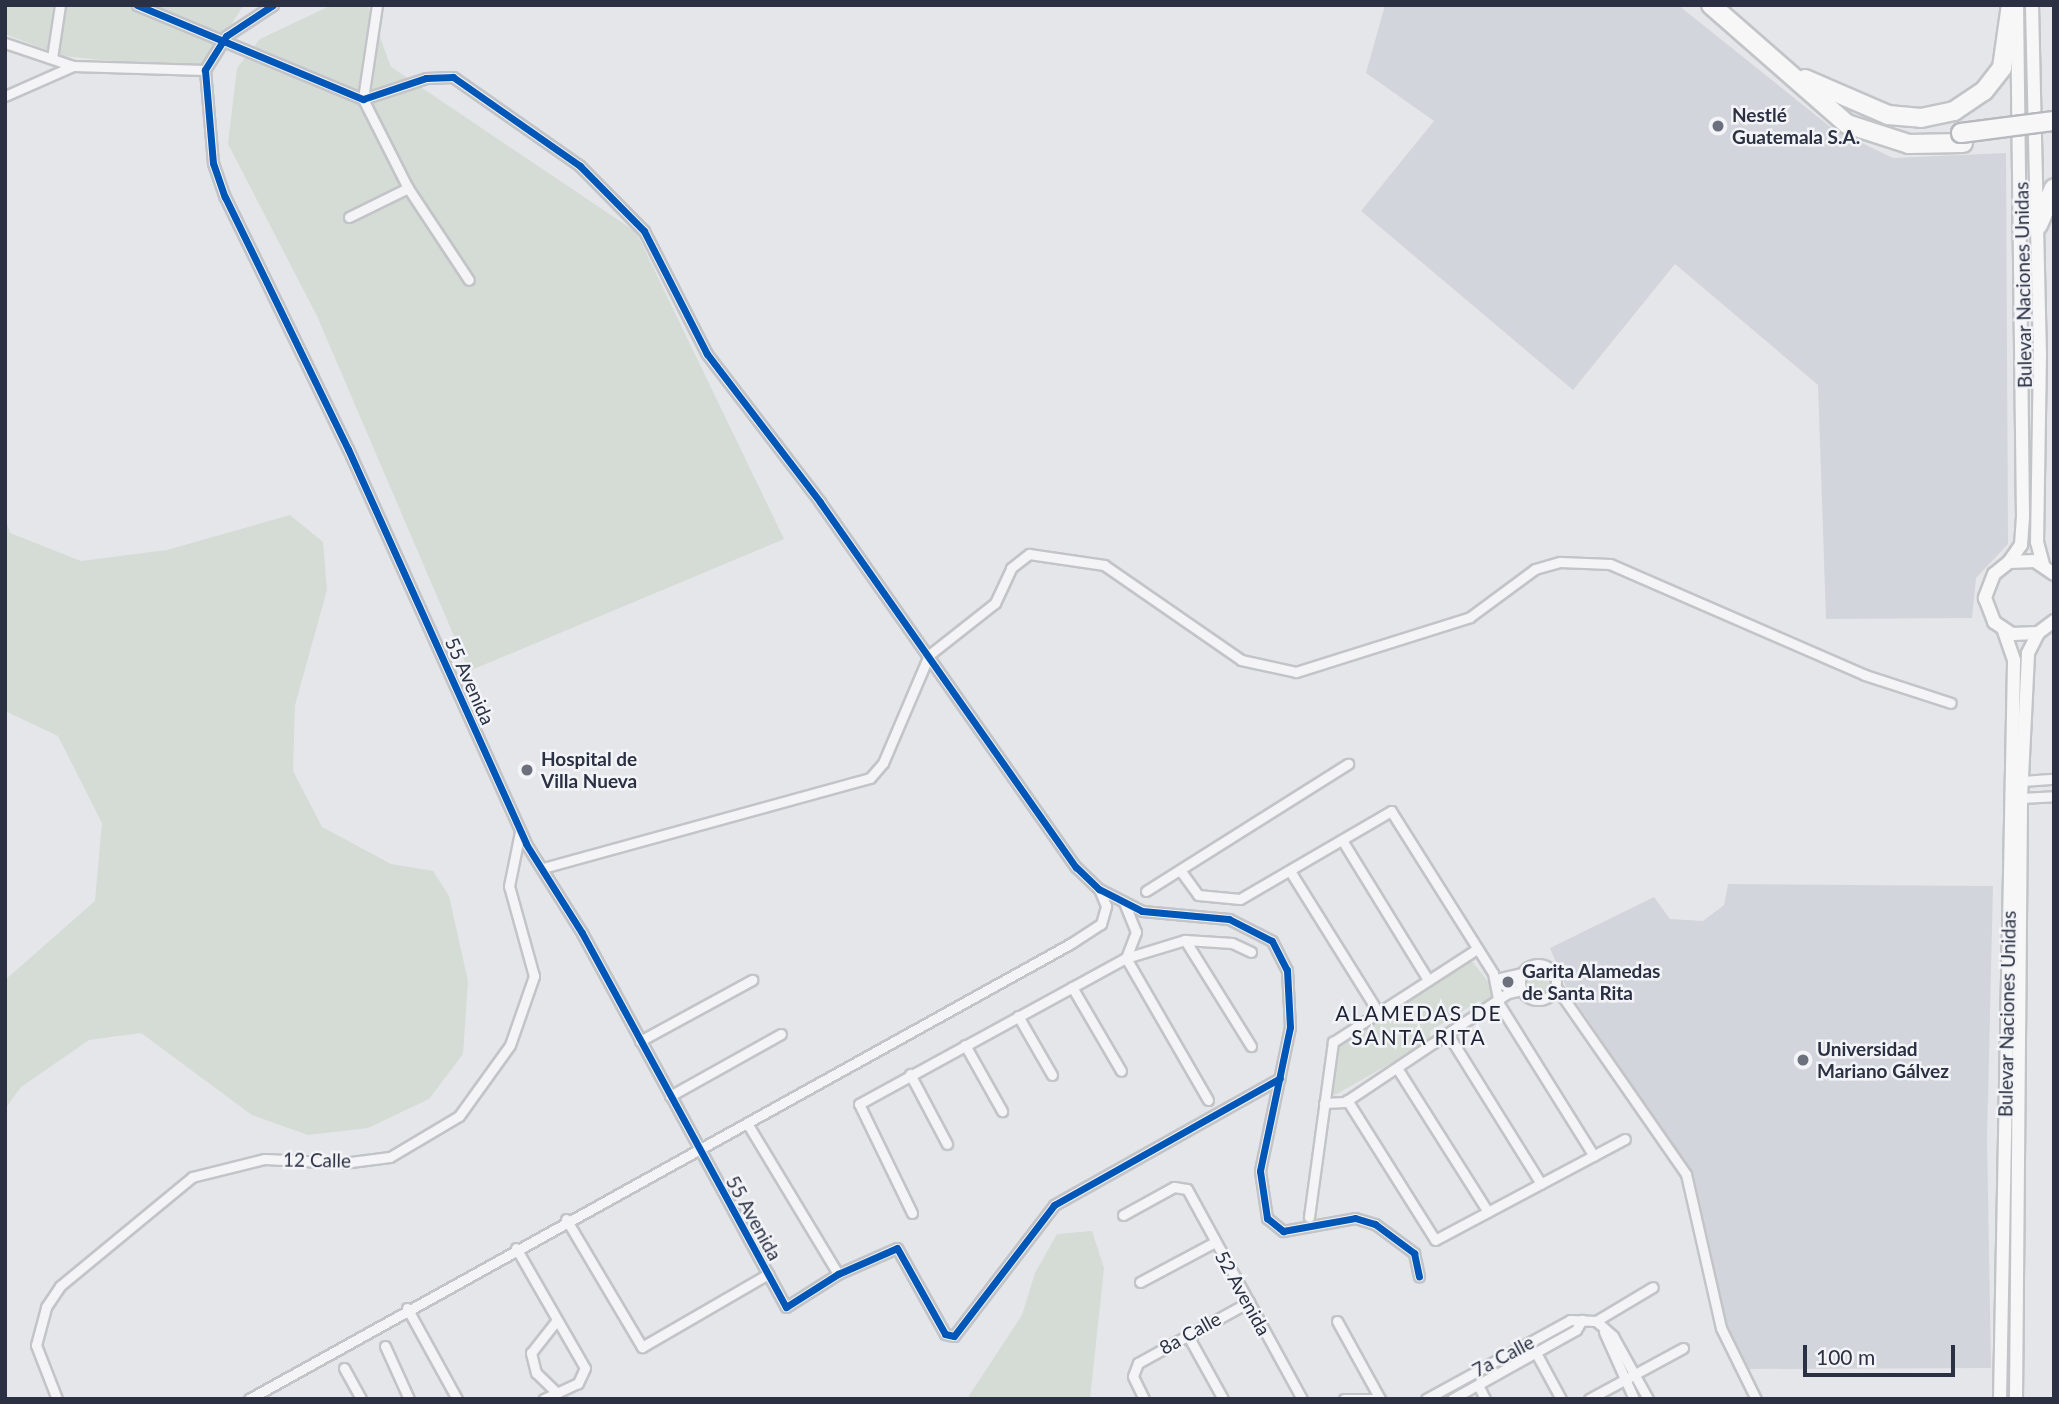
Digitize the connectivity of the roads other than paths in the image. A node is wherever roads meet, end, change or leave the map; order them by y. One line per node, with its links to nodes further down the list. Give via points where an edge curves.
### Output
1 (60, 5): 11 (street)
2 (137, 5): 9 (street)
3 (272, 5): 9 (street)
4 (377, 5): 16 (street)
5 (2011, 5): 14 (highway, via 2002,68 1984,91 1954,111 1921,118 1888,115)
6 (2017, 5): 25 (main road, Bulevar Naciones Unidas, via 2023,517 2021,545)
7 (2032, 5): 23 (main road, Bulevar Naciones Unidas)
8 (1723, 6): 14 (highway); 19 (highway, via 1847,124 1909,144)
9 (220, 43): 13 (street); 16 (street)
10 (5, 44): 11 (street)
11 (52, 58): 12 (street)
12 (73, 66): 13 (street); 15 (street)
13 (205, 70): 38 (street, 55 Avenida, via 213,163 225,197 348,449)
14 (1805, 79): 19 (highway, via 1864,122 1910,134)
15 (5, 96)
16 (363, 99): 20 (street); 31 (street, via 426,78 453,77 580,166 644,231 707,354)
17 (2054, 121): 19 (highway, bridge)
18 (2054, 132): 19 (highway)
19 (1962, 138)
20 (408, 188): 22 (street); 24 (street)
21 (2054, 188): 23 (highway)
22 (349, 217)
23 (2038, 225): 26 (main road, Bulevar Naciones Unidas, via 2037,542)
24 (469, 279)
25 (2009, 562): 26 (main road); 29 (main road, Bulevar Naciones Unidas, via 1994,574 1985,598 1991,617)
26 (2043, 564): 27 (main road)
27 (2054, 574)
28 (2054, 621): 30 (main road)
29 (2004, 631): 30 (main road); 130 (main road, Bulevar Naciones Unidas, via 2014,660)
30 (2038, 633): 35 (main road, Bulevar Naciones Unidas, via 2028,653)
31 (929, 655): 32 (street, via 995,603 1011,568 1029,554 1104,565 1241,660 1296,672 1470,617 1535,569 1587,561 1610,564 1865,675); 40 (street, via 883,763 870,778); 43 (street, via 1076,867)
32 (1951, 703)
33 (1348, 764): 41 (street)
34 (2054, 779): 35 (street)
35 (2022, 781): 37 (main road, Bulevar Naciones Unidas)
36 (2054, 796): 37 (street)
37 (2021, 798): 131 (main road, Bulevar Naciones Unidas)
38 (520, 830): 40 (street, 55 Avenida); 111 (street, 12 Calle, via 509,886 534,976 510,1045 459,1116 390,1157 265,1159 192,1177 60,1286 46,1307 36,1345)
39 (1342, 840): 42 (street); 47 (street, via 1391,811); 53 (street)
40 (542, 868): 64 (street, 55 Avenida)
41 (1180, 870): 42 (street, via 1196,894 1235,899); 44 (street)
42 (1290, 871): 60 (street)
43 (1098, 889): 45 (street); 77 (street, via 1106,906 1097,927)
44 (1146, 891)
45 (1124, 902): 49 (street, via 1136,932); 71 (street, via 1142,911 1230,919 1272,942 1287,970 1289,992)
46 (1185, 940): 48 (street, via 1232,943); 49 (street); 66 (street)
47 (1477, 949): 51 (street); 53 (street)
48 (1251, 952)
49 (1126, 958): 54 (street); 73 (street)
50 (1522, 973): 51 (street); 55 (street, via 1542,964 1556,975); 56 (street)
51 (1496, 979): 58 (street)
52 (752, 980): 64 (street)
53 (1428, 980): 60 (street)
54 (1072, 987): 61 (street); 68 (street)
55 (1556, 987): 57 (street); 59 (street)
56 (1522, 990): 57 (street, via 1534,1000); 58 (street, via 1508,993)
57 (1549, 997): 59 (street)
58 (1499, 1004): 63 (street); 81 (street)
59 (1571, 1007): 129 (street, via 1686,1174 1721,1328)
60 (1378, 1012): 75 (street, via 1333,1042)
61 (1018, 1016): 65 (street); 70 (street)
62 (781, 1034): 72 (street)
63 (1449, 1036): 67 (street); 82 (street)
64 (640, 1041): 72 (street, 55 Avenida)
65 (965, 1045): 69 (street); 76 (street)
66 (1251, 1046)
67 (1397, 1068): 74 (street); 83 (street)
68 (1121, 1071)
69 (910, 1074): 79 (street); 84 (street, via 863,1099 859,1112)
70 (1052, 1075)
71 (1280, 1078): 91 (street, via 1054,1205 954,1336 945,1334 897,1248); 92 (street, via 1260,1171 1267,1218 1283,1231 1355,1218 1376,1224 1414,1253)
72 (670, 1096): 80 (street, 55 Avenida)
73 (1208, 1100)
74 (1347, 1100): 75 (street); 83 (street, via 1433,1240)
75 (1324, 1103): 86 (street)
76 (1002, 1111)
77 (747, 1123): 80 (street); 91 (street)
78 (1625, 1139): 81 (street)
79 (947, 1144)
80 (698, 1150): 87 (street); 90 (street, 55 Avenida)
81 (1594, 1156): 82 (street)
82 (1541, 1184): 83 (street)
83 (1488, 1212)
84 (912, 1213)
85 (1122, 1215): 88 (street, 52 Avenida, via 1184,1188)
86 (1309, 1217)
87 (566, 1219): 89 (street); 90 (street, via 642,1347)
88 (1215, 1242): 93 (street); 95 (street, 52 Avenida)
89 (516, 1248): 96 (street); 97 (street)
90 (768, 1274): 91 (street, 55 Avenida, via 786,1307)
91 (838, 1274)
92 (1419, 1276)
93 (1140, 1282)
94 (1653, 1287): 100 (street)
95 (1249, 1301): 102 (street, 8a Calle); 119 (street, 52 Avenida)
96 (407, 1308): 112 (street); 115 (street)
97 (557, 1320): 110 (street, via 531,1353 536,1373); 110 (street, via 584,1368 578,1383)
98 (1582, 1320): 100 (street, 7a Calle); 105 (street, 7a Calle); 122 (street, 7a Calle, via 1570,1320)
99 (1337, 1321): 121 (street)
100 (1596, 1321): 101 (street)
101 (1604, 1332): 107 (street); 108 (street)
102 (1187, 1334): 117 (street, 8a Calle, via 1134,1369); 118 (street)
103 (385, 1346): 114 (street)
104 (1683, 1348): 107 (street)
105 (1536, 1353): 109 (street, 7a Calle); 125 (street)
106 (344, 1368): 113 (street)
107 (1634, 1374): 108 (street); 128 (street)
108 (1624, 1380): 126 (street); 127 (street)
109 (1478, 1385): 123 (street, 7a Calle); 124 (street)
110 (557, 1393): 116 (street)
111 (57, 1399)
112 (249, 1399)
113 (361, 1399)
114 (409, 1399)
115 (457, 1399)
116 (544, 1399)
117 (1144, 1399)
118 (1223, 1399)
119 (1302, 1399)
120 (1344, 1399): 121 (street)
121 (1380, 1399)
122 (1426, 1399)
123 (1452, 1399)
124 (1485, 1399)
125 (1561, 1399)
126 (1589, 1399)
127 (1634, 1399)
128 (1648, 1399)
129 (1756, 1399)
130 (2000, 1399)
131 (2016, 1399)

